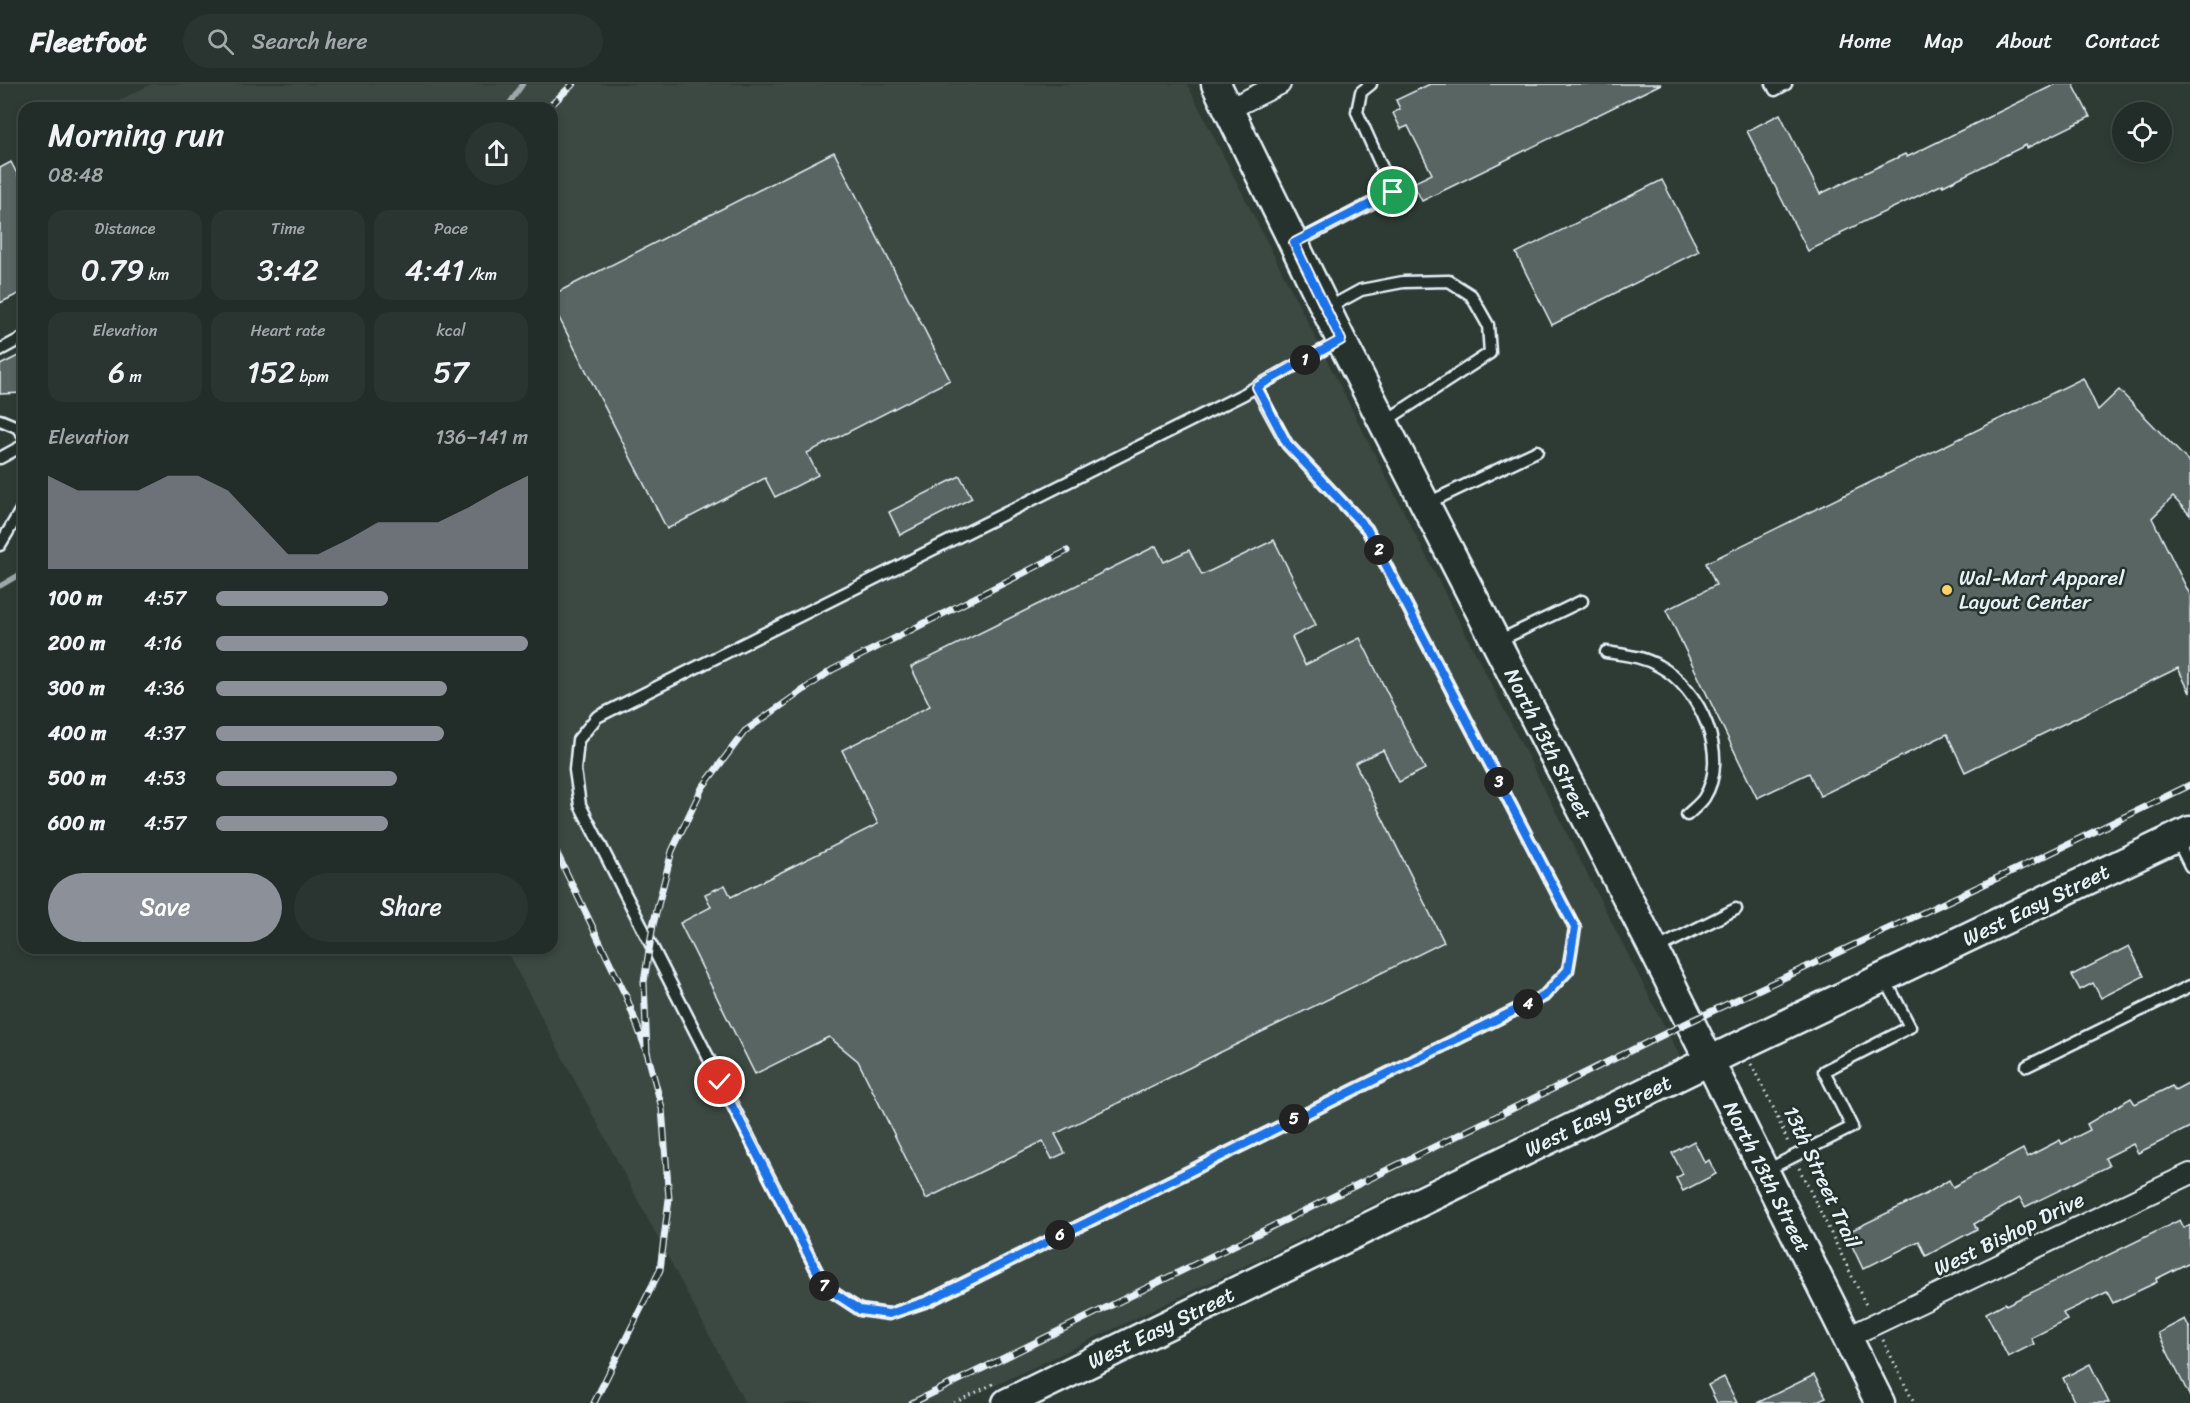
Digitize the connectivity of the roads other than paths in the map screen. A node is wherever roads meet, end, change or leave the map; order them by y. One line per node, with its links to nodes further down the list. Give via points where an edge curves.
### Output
1 (1280, 84): 5 (street)
2 (1371, 84): 6 (lane, via 1361,92 1357,112 1393,192)
3 (1772, 84): 4 (lane, via 1775,90)
4 (1786, 84)
5 (1222, 96): 6 (main road, North 13th Street)
6 (1294, 243): 7 (main road, North 13th Street)
7 (1327, 309): 9 (main road, North 13th Street); 13 (lane, via 1361,290 1402,282 1449,281 1471,295 1488,325 1490,353)
8 (18, 340): 10 (lane)
9 (1341, 340): 11 (lane); 13 (main road, North 13th Street)
10 (0, 350)
11 (1257, 387): 11 (lane, via 597,717 578,740 575,770 580,805 825,1287 860,1310 889,1314 928,1301 1544,996 1568,970 1575,928 1367,529 1287,444)
12 (0, 420): 14 (lane)
13 (1384, 422): 18 (main road, North 13th Street)
14 (18, 428)
15 (18, 448): 17 (lane)
16 (1537, 451): 18 (lane)
17 (0, 458)
18 (1425, 504): 22 (main road, North 13th Street)
19 (18, 515): 20 (lane)
20 (0, 545)
21 (1582, 601): 22 (lane)
22 (1496, 642): 28 (main road, North 13th Street)
23 (1606, 652): 24 (lane, via 1637,656 1661,667 1683,684 1702,711 1714,761 1704,798)
24 (1687, 815)
25 (2183, 834): 26 (lane); 29 (main road, West Easy Street)
26 (2190, 866)
27 (1736, 909): 28 (lane)
28 (1654, 950): 31 (main road, North 13th Street)
29 (1884, 977): 31 (main road, West Easy Street); 33 (lane, via 1910,1027 1824,1071 1852,1127)
30 (2190, 986): 32 (lane)
31 (1709, 1062): 33 (main road, North 13th Street); 36 (main road, West Easy Street)
32 (2026, 1066)
33 (1764, 1171): 35 (main road, North 13th Street)
34 (2190, 1174): 35 (street, West Bishop Drive)
35 (1848, 1337): 37 (main road, North 13th Street)
36 (1007, 1403)
37 (1880, 1403)

